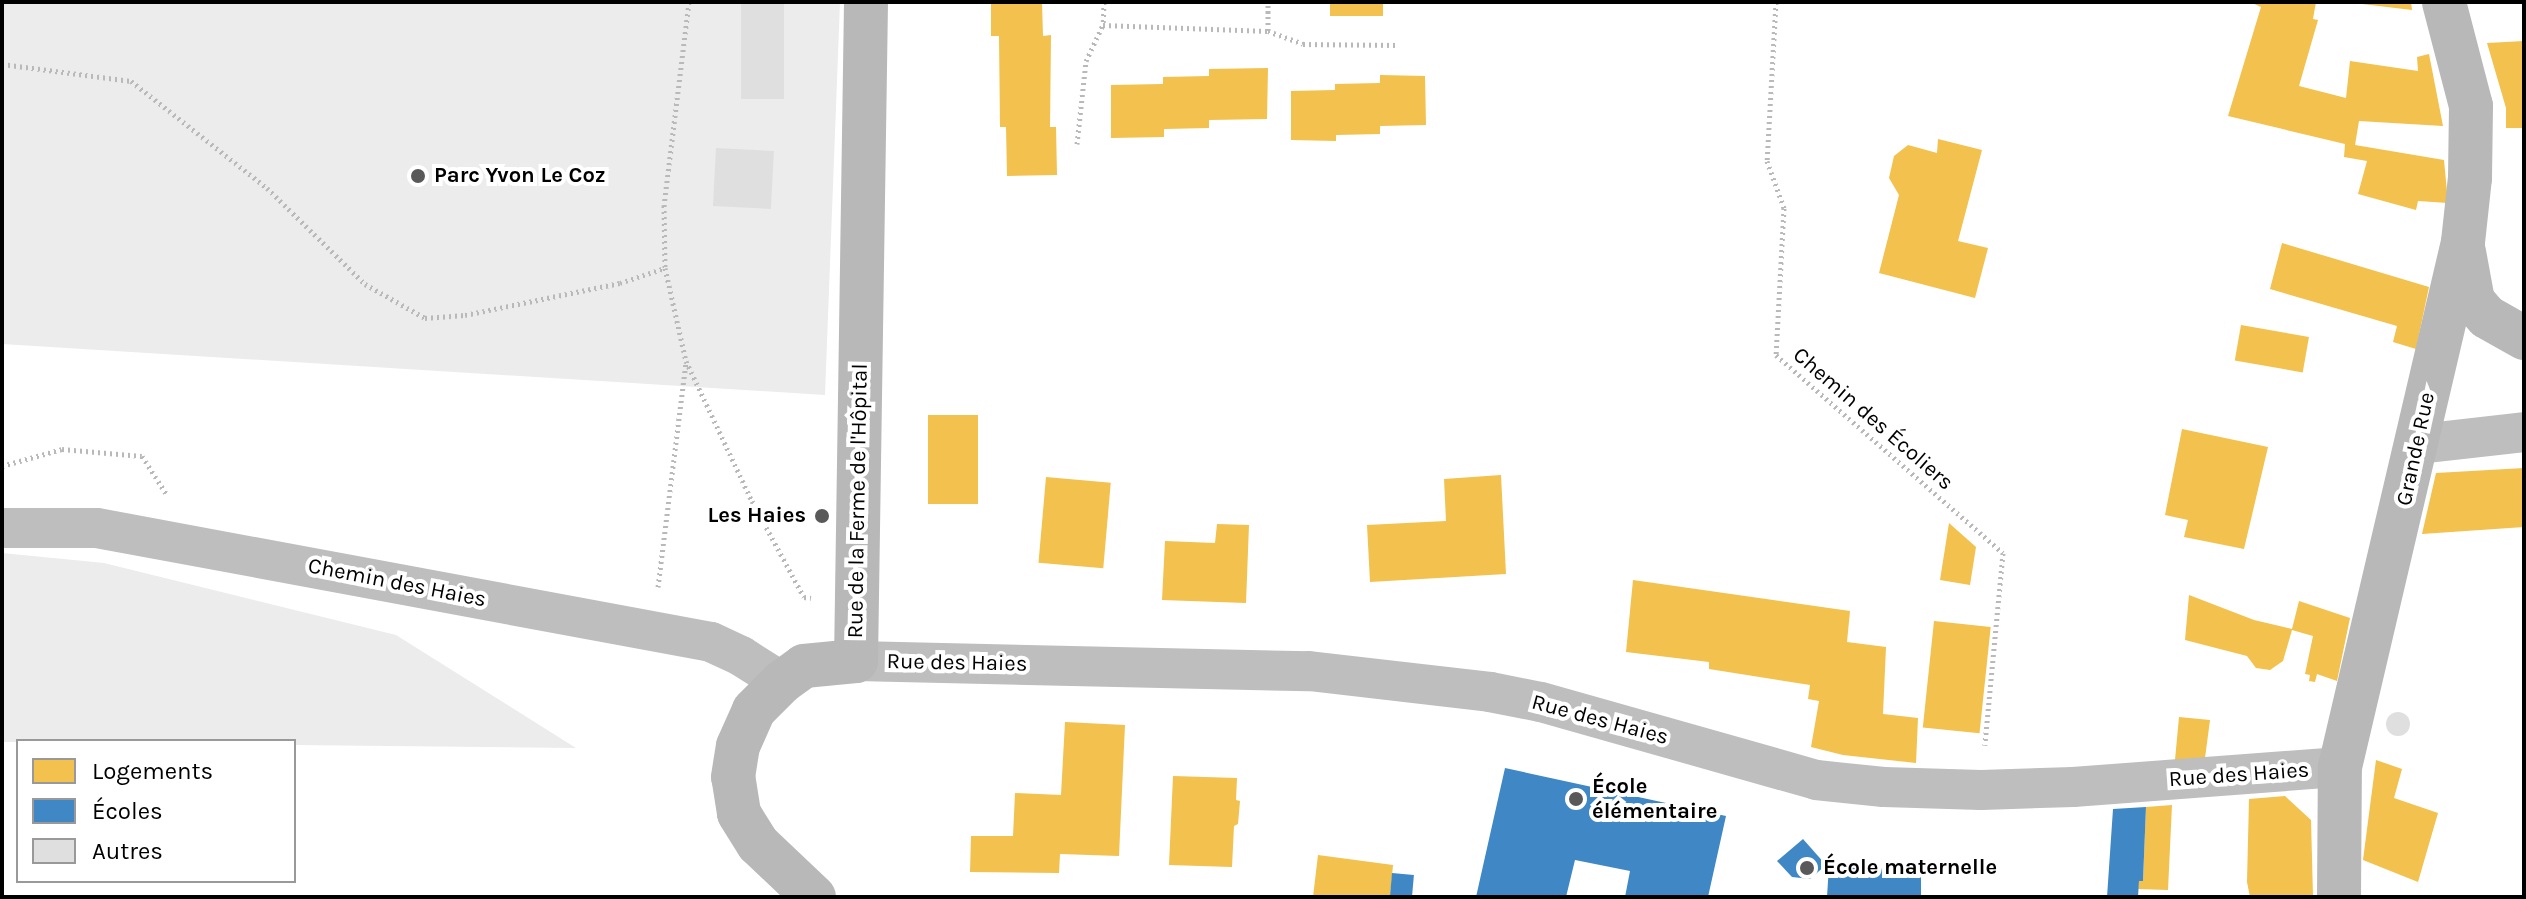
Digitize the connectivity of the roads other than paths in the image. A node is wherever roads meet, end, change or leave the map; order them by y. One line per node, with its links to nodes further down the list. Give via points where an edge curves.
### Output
1 (866, 2): 8 (street, Rue de la Ferme de l'Hôpital)
2 (2444, 2): 3 (street, Grande Rue, via 2471,106)
3 (2463, 242): 4 (street, via 2473,301 2487,317); 6 (street, Grande Rue)
4 (2524, 338)
5 (2524, 432): 6 (street)
6 (2419, 444): 10 (street, Grande Rue)
7 (2, 528): 9 (street, Chemin des Haies, via 97,528 711,642)
8 (856, 661): 9 (street, Rue de la Ferme de l'Hôpital, via 804,666); 10 (street, Rue des Haies, via 1309,671 1541,702 1816,780 1981,790)
9 (782, 682): 11 (street, Rue de la Ferme de l'Hôpital, via 754,710 738,746 733,777 739,813 758,844)
10 (2340, 767): 12 (street, Grande Rue)
11 (814, 897)
12 (2339, 897)

